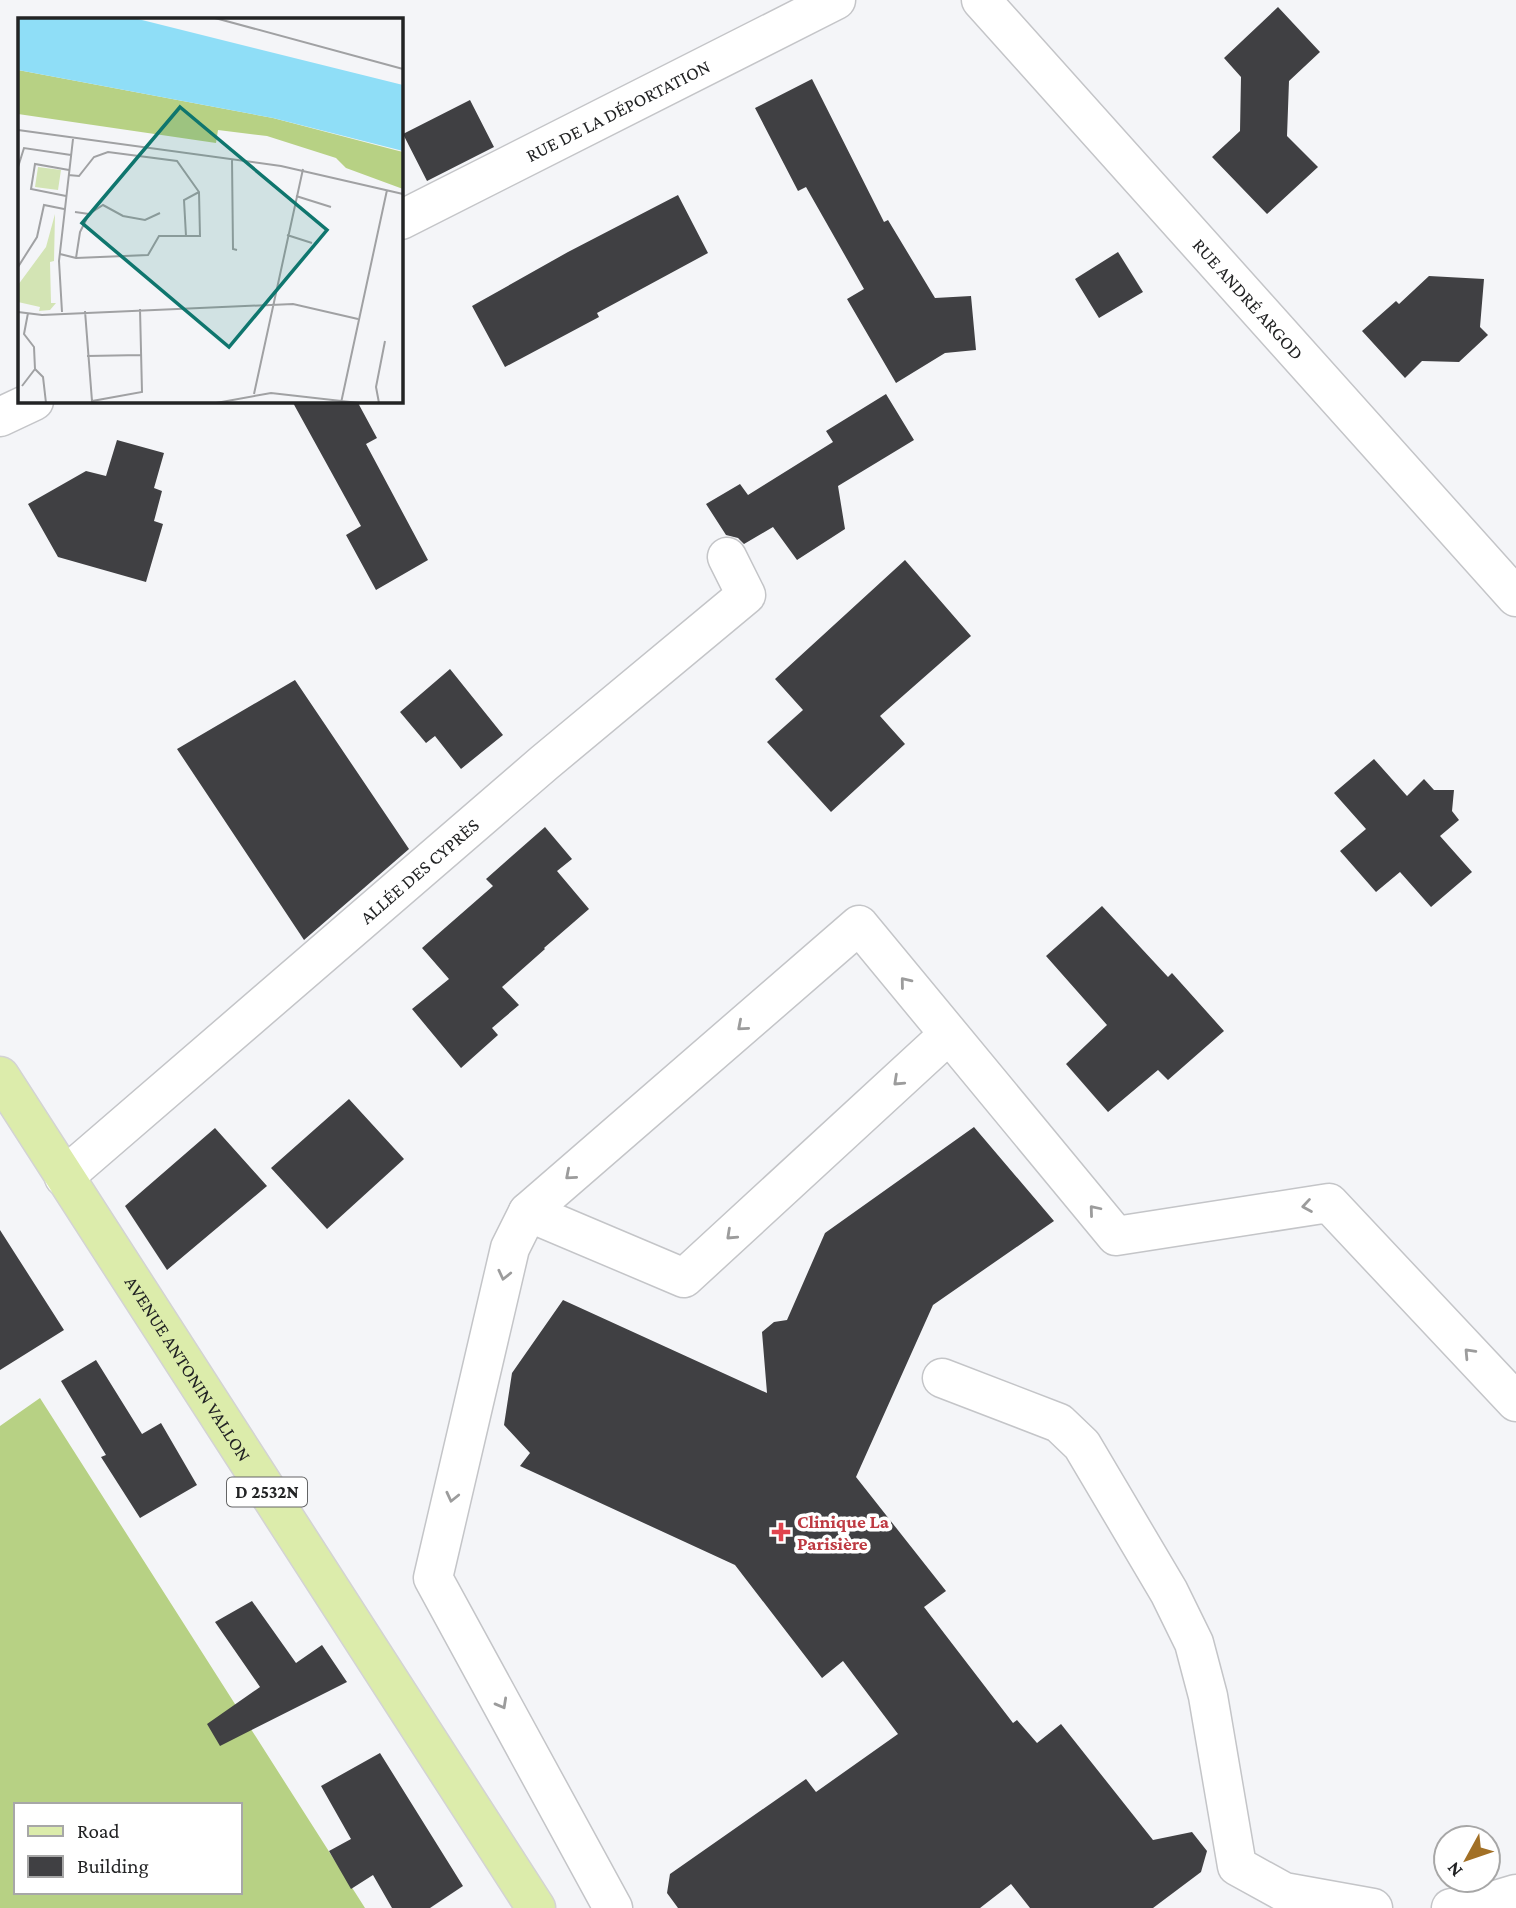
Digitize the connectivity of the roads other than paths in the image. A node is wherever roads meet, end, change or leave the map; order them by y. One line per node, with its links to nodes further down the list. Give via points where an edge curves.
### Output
1 (836, 0): 3 (street, RUE DE LA DÉPORTATION)
2 (981, 0): 7 (street, RUE ANDRÉ ARGOD)
3 (402, 219)
4 (32, 402): 5 (street)
5 (0, 417)
6 (727, 557): 10 (street, ALLÉE DES CYPRÈS, via 746,595 533,772)
7 (1516, 597)
8 (948, 1035): 11 (street, one-way to 11, via 684,1278); 11 (street, one-way to 11, via 859,925); 13 (street, one-way to 8, via 1329,1203 1116,1236)
9 (0, 1076): 10 (main road, AVENUE ANTONIN VALLON / D 2532N)
10 (64, 1177): 15 (main road, AVENUE ANTONIN VALLON / D 2532N)
11 (528, 1212): 16 (street, one-way to 16, via 510,1248 433,1578)
12 (942, 1378): 17 (street, via 1059,1423 1082,1445 1194,1643 1208,1696 1237,1866 1284,1892)
13 (1516, 1402)
14 (1516, 1894): 18 (street)
15 (536, 1908)
16 (613, 1908)
17 (1373, 1908)
18 (1451, 1908)

